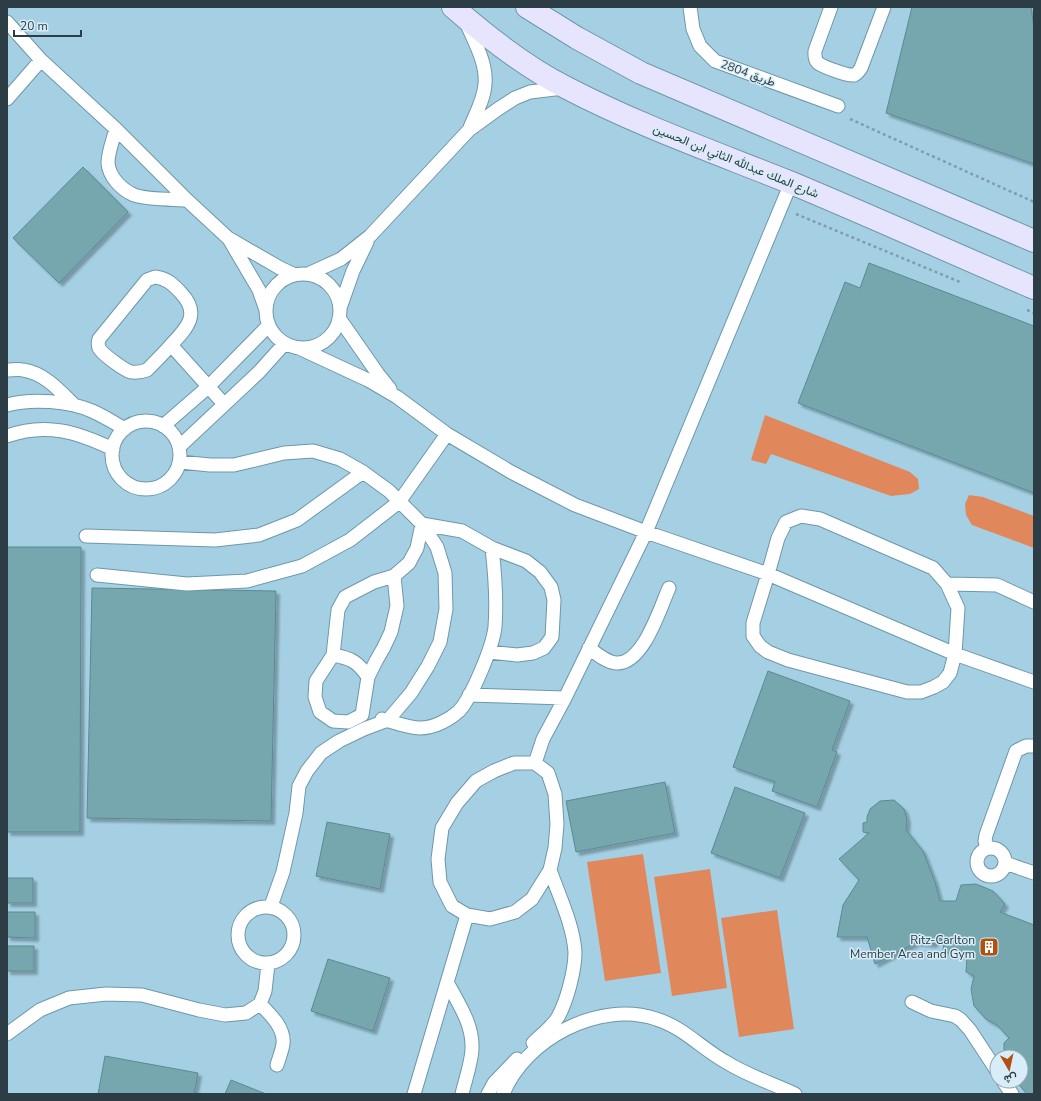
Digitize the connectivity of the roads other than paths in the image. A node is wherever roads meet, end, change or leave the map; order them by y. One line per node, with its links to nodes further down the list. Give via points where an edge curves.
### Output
1 (527, 7): 17 (main road, via 576,38 641,73)
2 (690, 7): 10 (lane, طريق 2804, via 693,29 700,46 715,61)
3 (831, 7): 4 (lane, via 815,57 821,65 846,75 853,75 862,68)
4 (884, 7)
5 (458, 12): 8 (main road, شارع الملك عبدالله الثاني ابن الحسين, via 508,50); 12 (lane, via 479,51 484,68 482,100)
6 (7, 22): 7 (lane)
7 (41, 60): 9 (lane); 11 (lane)
8 (566, 88): 12 (lane, via 530,92 515,98); 13 (main road, شارع الملك عبدالله الثاني ابن الحسين, via 647,125)
9 (7, 99)
10 (838, 106)
11 (116, 129): 14 (lane); 14 (lane, via 108,164 113,178 122,188 135,195)
12 (469, 130): 15 (lane)
13 (791, 183): 19 (main road, شارع الملك عبدالله الثاني ابن الحسين); 42 (lane)
14 (187, 200): 16 (lane)
15 (370, 236): 18 (lane, via 342,259); 21 (lane, via 353,271)
16 (228, 238): 18 (lane, via 280,268); 20 (lane, via 259,290)
17 (1034, 241)
18 (302, 274): 20 (lane, via 284,279 274,287 268,298); 21 (lane, via 320,278 330,285 337,296)
19 (1034, 288)
20 (266, 310): 22 (lane)
21 (340, 313): 25 (lane, via 334,331 325,340 313,346); 28 (lane, via 378,374)
22 (269, 325): 23 (lane, via 275,336); 27 (lane)
23 (285, 343): 25 (lane); 29 (lane, via 259,372)
24 (171, 345): 24 (lane, via 150,367 139,373 130,372 122,367 104,354 98,344 102,334 141,287 147,280 155,277 163,278 170,283 188,301 191,311 190,322); 27 (lane)
25 (299, 348): 28 (lane, via 368,380)
26 (7, 370): 31 (lane, via 39,374)
27 (208, 387): 29 (lane); 32 (lane)
28 (397, 397): 34 (lane)
29 (224, 404): 36 (lane)
30 (7, 405): 31 (lane, via 39,401)
31 (74, 405): 33 (lane, via 93,411)
32 (163, 426): 33 (lane, via 144,422 132,424); 36 (lane, via 171,431)
33 (125, 429): 37 (lane, via 115,441)
34 (447, 434): 40 (lane); 42 (lane, via 511,472 575,505)
35 (7, 436): 37 (lane, via 18,432 62,430 87,437)
36 (179, 447): 38 (lane)
37 (113, 449): 38 (lane, via 112,458 119,476 135,487 144,489 163,484 171,478)
38 (180, 462): 39 (lane, via 234,465 284,453 313,451 340,459)
39 (363, 472): 40 (lane, via 389,491); 43 (lane, via 297,520 258,535 215,540)
40 (399, 502): 41 (lane); 46 (lane, via 350,540 302,566 247,581 187,584)
41 (422, 524): 44 (lane, via 462,531); 47 (lane, via 417,548 409,563); 60 (lane, via 437,547 445,573 446,609 440,642 428,666 411,693)
42 (646, 532): 45 (lane); 51 (lane)
43 (86, 536)
44 (492, 548): 52 (lane, via 497,590); 52 (lane, via 526,561 540,572 551,587 554,600 552,637 544,648 533,653 517,655)
45 (768, 574): 48 (lane, via 778,538 786,522 801,516 820,519 933,568); 53 (lane); 53 (lane, via 753,623 753,636 760,646 788,660 907,692 921,692 943,682 950,673)
46 (97, 575)
47 (394, 576): 54 (lane, via 374,582 345,597 338,610); 55 (lane, via 397,606 391,632)
48 (947, 584): 50 (lane, via 997,585); 53 (lane, via 958,608)
49 (669, 588): 51 (lane, via 646,641 638,653 629,660 618,663 608,661)
50 (1034, 602)
51 (589, 648): 58 (lane)
52 (489, 652): 57 (lane)
53 (955, 654): 56 (lane)
54 (333, 655): 55 (lane, via 357,663); 59 (lane, via 316,681 315,697 320,712 333,721 348,722)
55 (368, 677): 59 (lane)
56 (1034, 682)
57 (469, 695): 58 (lane); 60 (lane, via 458,711 438,724 420,728)
58 (565, 698): 62 (lane, via 543,739)
59 (362, 715): 60 (lane)
60 (388, 720): 67 (lane, via 339,741 321,753 307,770 299,786 296,814)
61 (1034, 746): 63 (lane, via 1026,746 1016,751 985,838)
62 (535, 763): 65 (lane, via 548,773 555,794 557,824); 68 (lane, via 514,763 476,781 457,803 442,828 438,859 440,882 452,906)
63 (988, 848): 64 (lane, via 1000,851); 64 (lane, via 982,851 976,862 982,874 1000,874)
64 (1005, 863): 66 (lane)
65 (550, 870): 68 (lane, via 532,899 515,912 490,919); 73 (lane, via 571,929 575,953 566,998)
66 (1034, 873)
67 (271, 906): 69 (lane, via 286,914 295,928 294,945 284,958); 69 (lane, via 257,907 245,915 238,927 238,940 243,953 254,961)
68 (467, 915): 70 (lane)
69 (268, 964): 72 (lane, via 265,991)
70 (447, 982): 78 (lane); 79 (lane, via 464,1013 471,1033 472,1049)
71 (912, 1002): 76 (lane, via 961,1020)
72 (260, 1004): 75 (lane, via 246,1013 226,1015 142,995 106,994 69,998 40,1010); 77 (lane, via 281,1029 283,1042)
73 (557, 1018): 74 (lane); 80 (lane, via 494,1083)
74 (565, 1029): 81 (lane, via 538,1047 525,1060); 82 (lane, via 606,1017 642,1014 672,1025 744,1073)
75 (7, 1034)
76 (989, 1059)
77 (277, 1065)
78 (414, 1094)
79 (462, 1094)
80 (488, 1094)
81 (504, 1094)
82 (795, 1094)

